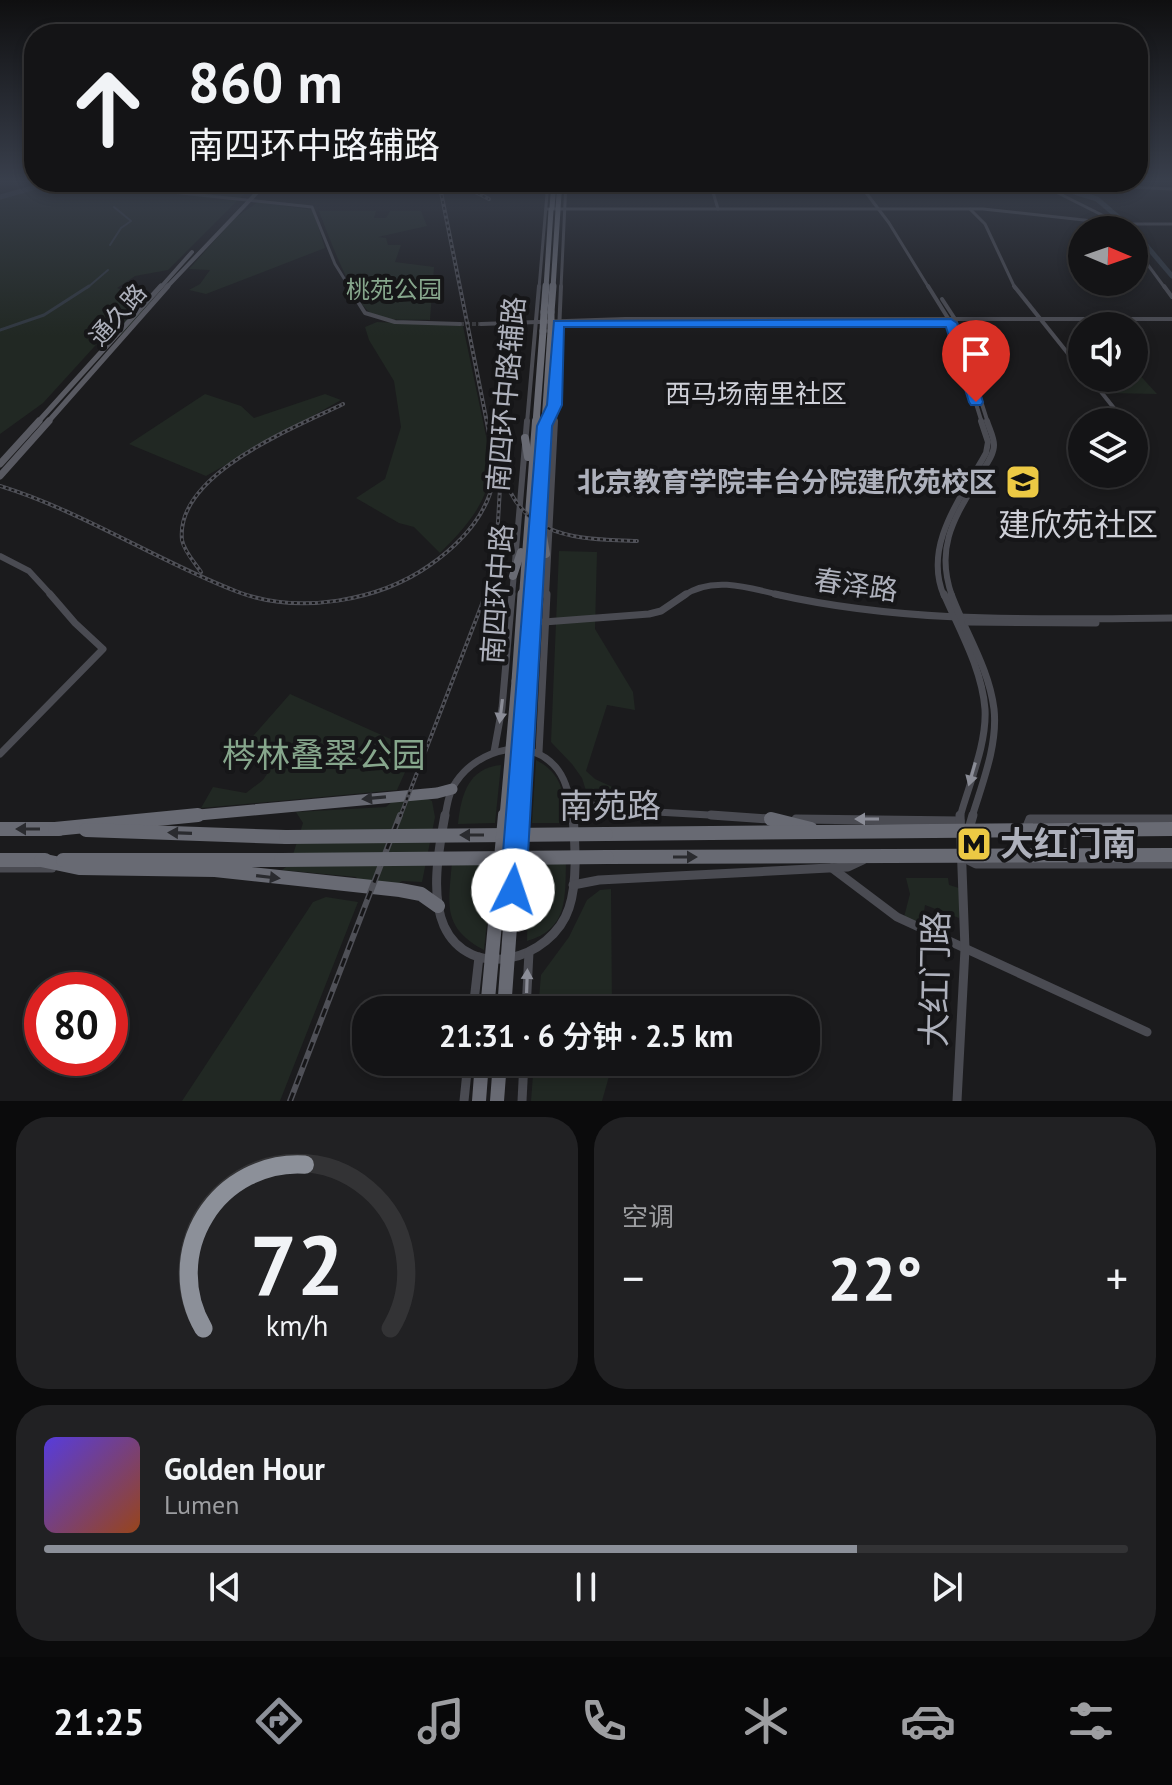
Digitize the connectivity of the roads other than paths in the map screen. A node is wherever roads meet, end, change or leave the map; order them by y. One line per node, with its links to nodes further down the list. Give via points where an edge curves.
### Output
1 (213, 233): 29 (main road, 通久路)
2 (215, 233): 30 (main road, 通久路)
3 (324, 233): 20 (main road, via 335,264 368,315 395,322)
4 (547, 233): 10 (main road, 南四环中路辅路)
5 (552, 233): 12 (highway, 南四环中路)
6 (556, 233): 11 (highway, 南四环中路)
7 (558, 233): 13 (main road, 南四环中路辅路)
8 (895, 233): 17 (main road)
9 (989, 233): 18 (main road, via 1013,285)
10 (542, 250): 12 (highway); 16 (main road, 南四环中路辅路)
11 (556, 257): 13 (highway); 16 (highway, 南四环中路)
12 (548, 263): 16 (highway, 南四环中路)
13 (562, 263): 16 (main road, 南四环中路辅路)
14 (1148, 265): 15 (main road)
15 (1172, 297)
16 (549, 317): 17 (main road); 21 (main road); 22 (highway, 南四环中路, bridge); 25 (main road, 南四环中路辅路); 28 (main road, 南四环中路辅路)
17 (953, 321): 18 (main road); 37 (main road, via 994,443 944,547); 37 (main road, via 988,442 937,545 937,583)
18 (1043, 321): 19 (main road); 23 (main road)
19 (1172, 321)
20 (460, 324)
21 (481, 324)
22 (547, 331): 27 (highway, 南四环中路); 31 (highway, 南四环中路)
23 (1068, 352)
24 (1099, 392): 26 (main road)
25 (554, 405): 27 (highway); 34 (main road, 南四环中路辅路)
26 (1112, 408)
27 (544, 426): 32 (highway, 南四环中路)
28 (525, 438): 31 (highway); 36 (main road, 南四环中路辅路)
29 (0, 464)
30 (0, 476)
31 (530, 484): 33 (highway, 南四环中路)
32 (539, 516): 34 (highway); 40 (highway, 南四环中路)
33 (527, 530): 36 (highway); 40 (highway, 南四环中路)
34 (546, 554): 39 (main road, 南四环中路辅路)
35 (0, 556): 43 (main road, via 34,574 80,630 103,649)
36 (513, 576): 41 (main road, 南四环中路辅路, one-way to 41)
37 (960, 620): 38 (main road, 春泽路); 39 (main road, 春泽路, via 815,605 717,587 697,590 650,617); 48 (main road, one-way to 48, via 985,711); 48 (main road, via 987,680 994,714 989,751)
38 (1172, 620)
39 (544, 624): 42 (main road, 南四环中路辅路)
40 (523, 681): 68 (highway, 南四环中路, bridge); 69 (highway, 南四环中路, bridge)
41 (494, 752): 42 (main road); 44 (main road, via 475,763)
42 (539, 752): 45 (main road, via 558,769)
43 (0, 754)
44 (452, 789): 50 (highway, one-way to 50); 63 (main road, via 441,846)
45 (571, 797): 46 (main road, via 604,809); 62 (main road)
46 (771, 819): 48 (main road, one-way to 46); 53 (highway)
47 (1172, 819): 52 (main road, via 1030,819)
48 (962, 827): 52 (highway, 南苑路); 53 (highway, 南苑路); 55 (main road, 大红门路)
49 (0, 829): 50 (highway, 南苑路, one-way to 49)
50 (55, 829): 53 (highway, 南苑路, one-way to 50, bridge, via 286,837)
51 (1172, 829): 52 (highway, 南苑路)
52 (1026, 830)
53 (826, 833)
54 (869, 857): 55 (highway, 南苑路); 57 (highway, 南苑路, one-way to 54, bridge); 61 (main road)
55 (962, 857): 58 (highway, 南苑路, via 1126,855); 58 (main road, via 976,864); 64 (main road, 大红门路)
56 (0, 860): 57 (highway, 南苑路)
57 (41, 860): 60 (highway)
58 (1169, 861)
59 (0, 868): 60 (main road)
60 (79, 868): 63 (highway, one-way to 63, via 215,870 400,890 421,894)
61 (832, 868): 62 (main road); 64 (main road, via 897,917)
62 (573, 885): 65 (main road, via 562,924)
63 (438, 906): 66 (main road, via 453,941)
64 (965, 949): 71 (main road); 80 (main road, 大红门路)
65 (529, 952): 66 (main road, via 499,961); 70 (main road, one-way to 65)
66 (479, 957): 67 (main road)
67 (475, 996)
68 (489, 996)
69 (505, 996)
70 (527, 996)
71 (1147, 1032)
72 (467, 1076): 76 (main road)
73 (481, 1076): 77 (highway)
74 (499, 1076): 78 (highway)
75 (523, 1076): 79 (main road)
76 (464, 1101)
77 (479, 1101)
78 (497, 1101)
79 (522, 1101)
80 (957, 1101)

